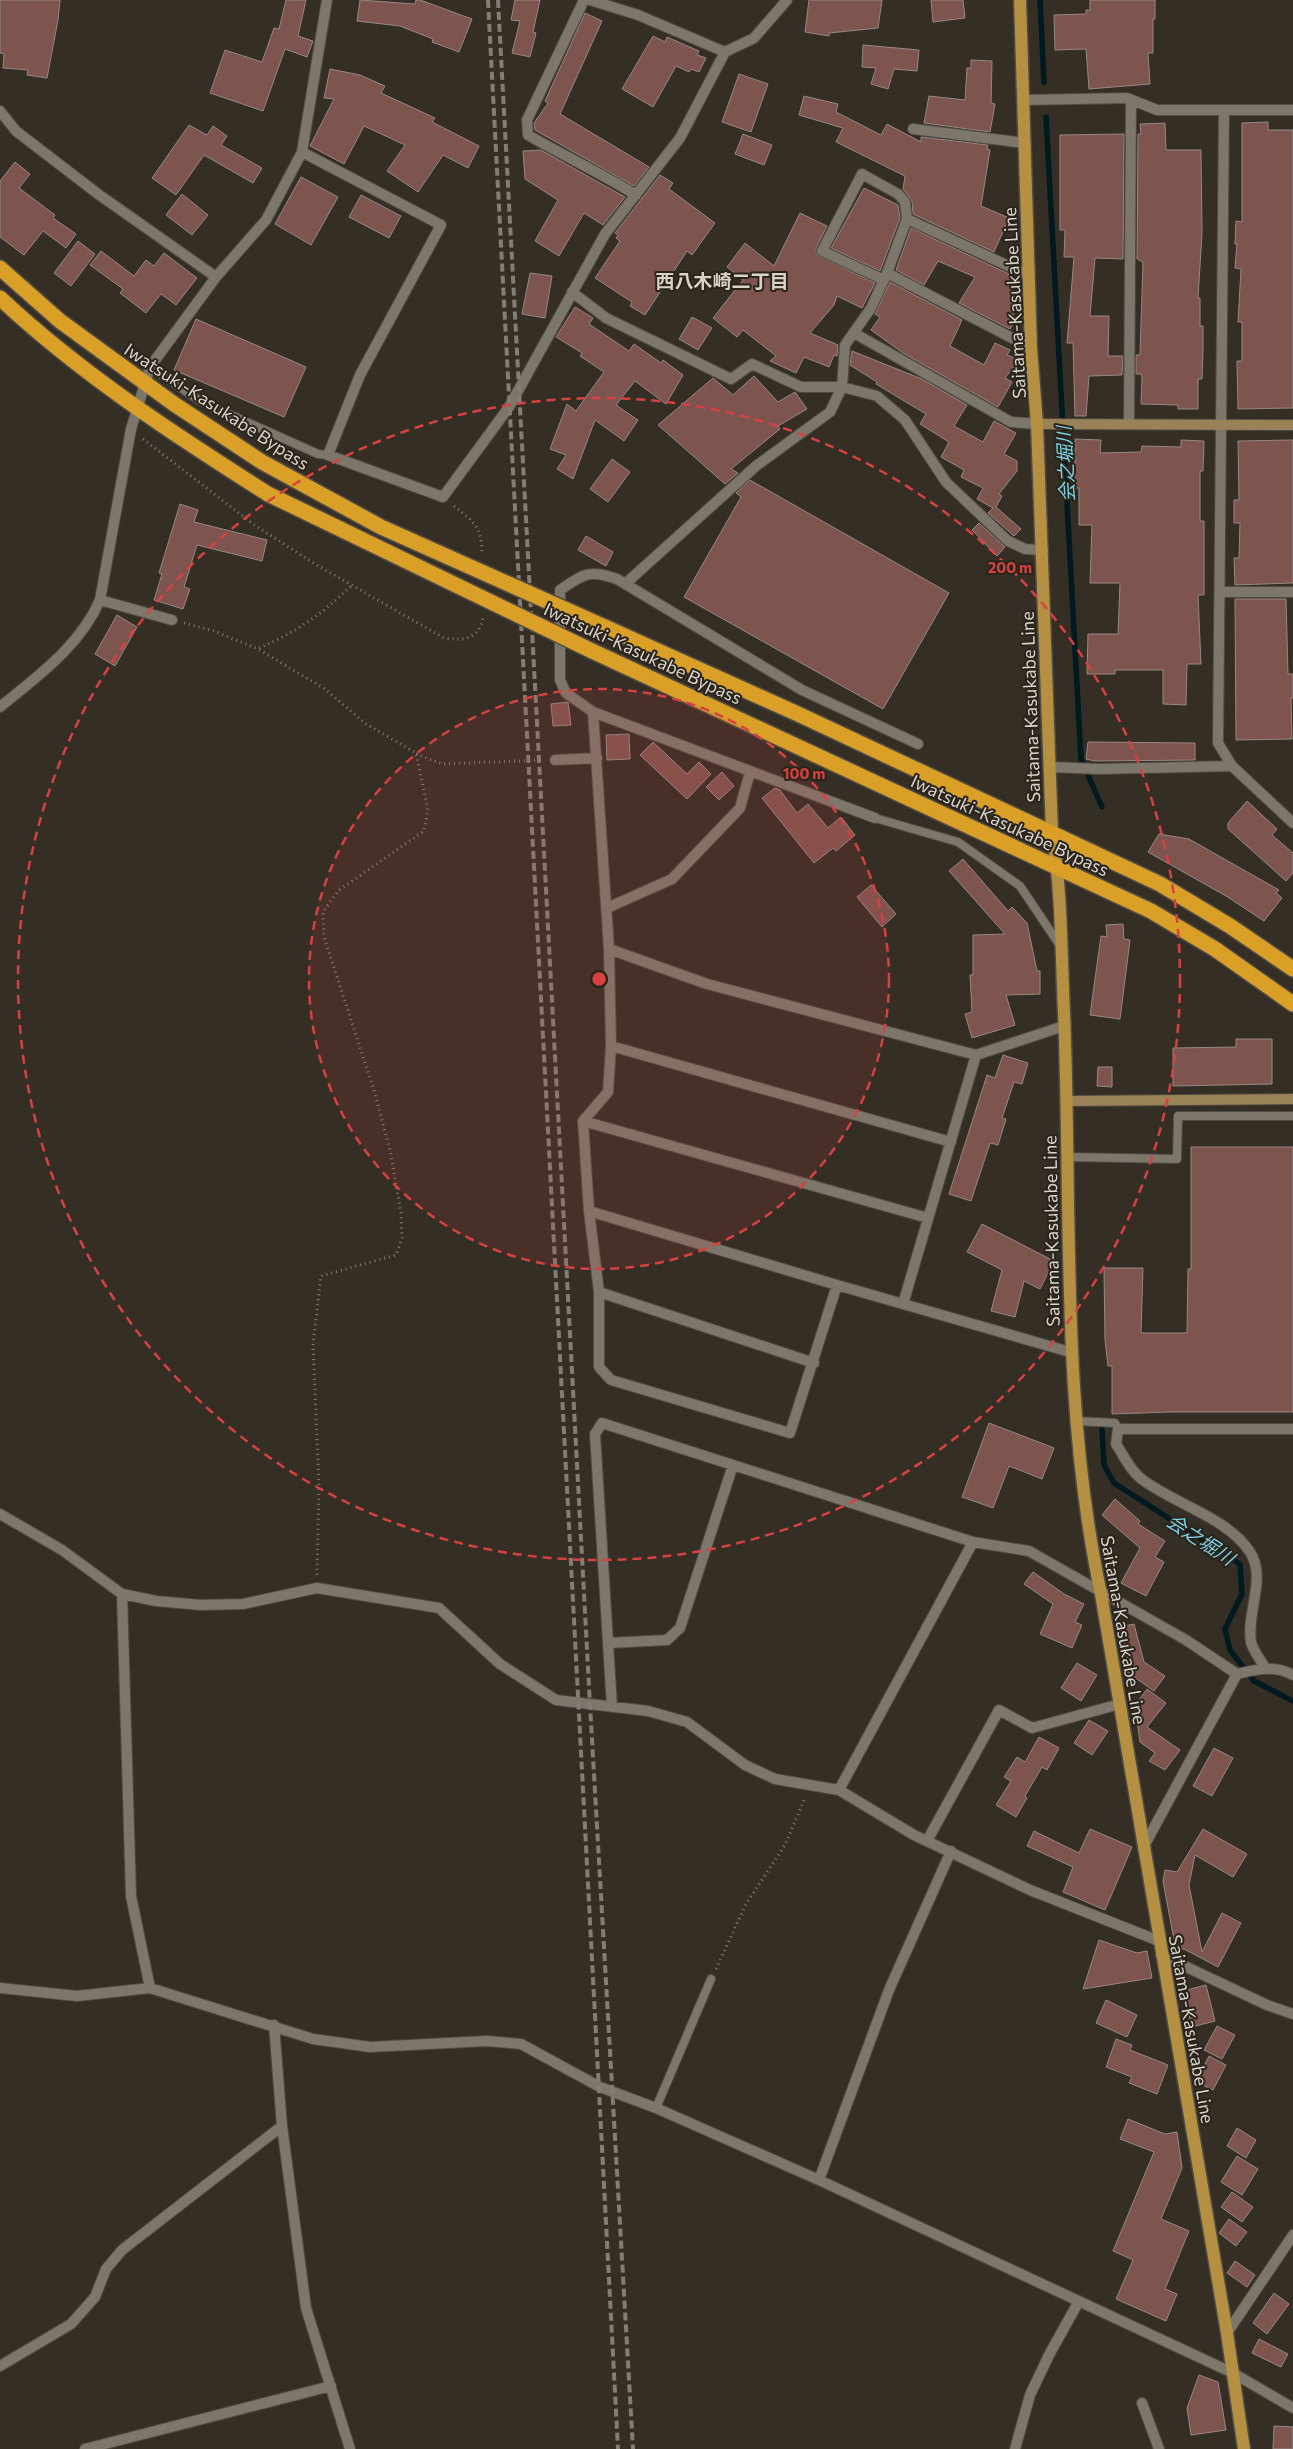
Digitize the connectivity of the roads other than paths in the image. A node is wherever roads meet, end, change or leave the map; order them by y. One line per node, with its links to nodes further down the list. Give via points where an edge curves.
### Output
1 (327, 0): 14 (street)
2 (584, 0): 15 (street, via 527,120 528,135)
3 (590, 0): 6 (street, via 638,15)
4 (787, 0): 6 (street, via 754,38)
5 (1020, 0): 7 (main road, Saitama-Kasukabe Line)
6 (725, 52): 15 (street, via 680,138)
7 (1023, 100): 8 (street); 13 (main road, Saitama-Kasukabe Line)
8 (1131, 100): 9 (street, via 1157,110); 29 (street)
9 (1224, 110): 10 (street); 31 (street)
10 (1293, 110)
11 (0, 111): 20 (street, via 16,131 98,194)
12 (913, 129): 13 (street)
13 (1025, 143): 18 (main road, Saitama-Kasukabe Line)
14 (302, 152): 20 (street, via 266,220); 33 (street, via 441,225 360,375)
15 (636, 195): 21 (street, via 605,234)
16 (907, 219): 18 (street); 19 (street); 19 (street, via 906,202 898,194 862,174 822,252)
17 (0, 268): 26 (highway, Iwatsuki-Kasukabe Bypass, via 60,321)
18 (1028, 274): 24 (main road, Saitama-Kasukabe Line)
19 (886, 276): 23 (street, via 871,308); 24 (street)
20 (216, 277): 25 (street)
21 (572, 292): 27 (street, via 606,318 731,380 752,364 801,387); 33 (street, via 509,407 443,497)
22 (0, 298): 28 (highway, Iwatsuki-Kasukabe Bypass)
23 (854, 333): 27 (street, via 846,345); 30 (street, via 1011,422)
24 (1030, 348): 30 (main road, Saitama-Kasukabe Line)
25 (150, 368): 26 (street); 33 (lane, via 200,401 244,423 318,454)
26 (144, 384): 28 (street); 50 (highway, Iwatsuki-Kasukabe Bypass, bridge, via 262,462 381,527)
27 (842, 387): 34 (street, via 877,396 904,420 946,482 1008,541 1025,549); 35 (street, via 830,412 756,466)
28 (136, 408): 38 (street); 51 (highway, Iwatsuki-Kasukabe Bypass, bridge, via 268,494 590,650)
29 (1129, 423): 30 (street); 31 (street)
30 (1037, 424): 34 (main road, Saitama-Kasukabe Line)
31 (1221, 425): 32 (street); 36 (street)
32 (1293, 426)
33 (328, 455)
34 (1043, 550): 46 (main road, Saitama-Kasukabe Line)
35 (625, 584): 41 (street, via 598,572 578,578 560,590 560,680 566,693); 42 (street, via 802,690)
36 (1221, 592): 37 (street); 45 (street, via 1218,743)
37 (1293, 592)
38 (100, 600): 39 (street); 40 (street, via 78,637 49,668)
39 (172, 620)
40 (0, 707)
41 (593, 712): 43 (street); 47 (street)
42 (918, 744)
43 (597, 758): 44 (street); 52 (street)
44 (555, 760)
45 (1232, 766): 46 (street); 49 (street)
46 (1050, 768): 50 (main road, Saitama-Kasukabe Line)
47 (750, 772): 48 (street); 52 (street, via 740,808 672,879)
48 (875, 818): 53 (lane, via 958,842 1020,886)
49 (1293, 823)
50 (1052, 833): 51 (main road, Saitama-Kasukabe Line); 55 (highway, Iwatsuki-Kasukabe Bypass, via 1160,884)
51 (1058, 869): 53 (main road, Saitama-Kasukabe Line); 56 (highway, Iwatsuki-Kasukabe Bypass, via 1151,911 1215,949)
52 (607, 908): 54 (street)
53 (1061, 948): 57 (main road, Saitama-Kasukabe Line)
54 (609, 949): 58 (street); 59 (street, via 707,984)
55 (1293, 969)
56 (1293, 1004)
57 (1064, 1026): 59 (street); 61 (main road, Saitama-Kasukabe Line)
58 (611, 1046): 63 (street, via 608,1092); 64 (street)
59 (976, 1055): 64 (street)
60 (1293, 1099): 61 (street)
61 (1067, 1100): 65 (main road, Saitama-Kasukabe Line)
62 (1293, 1116): 65 (lane, via 1178,1116 1177,1159)
63 (583, 1121): 66 (street); 67 (street)
64 (951, 1142): 67 (street)
65 (1068, 1157): 71 (main road, Saitama-Kasukabe Line)
66 (590, 1211): 68 (street); 69 (street)
67 (928, 1218): 70 (street)
68 (837, 1286): 70 (street); 72 (street)
69 (599, 1292): 72 (street); 72 (street, via 599,1367 611,1380 790,1433)
70 (903, 1304): 71 (street)
71 (1070, 1352): 73 (main road, Saitama-Kasukabe Line)
72 (814, 1363)
73 (1077, 1421): 75 (lane, via 1115,1423); 80 (main road, Saitama-Kasukabe Line, via 1089,1538)
74 (1293, 1429): 75 (street)
75 (1118, 1430): 82 (street, via 1116,1444 1142,1480 1235,1534 1250,1551 1256,1564 1251,1644)
76 (733, 1465): 78 (street); 81 (street, via 680,1628 668,1640); 81 (street, via 602,1423 595,1434)
77 (0, 1514): 79 (street, via 62,1550)
78 (973, 1542): 80 (street, via 1029,1551); 87 (street)
79 (122, 1594): 86 (street, via 202,1605 243,1604 317,1588 439,1608 500,1664 556,1700); 95 (street, via 131,1896)
80 (1101, 1594): 83 (street, via 1186,1640); 85 (main road, Saitama-Kasukabe Line)
81 (608, 1644): 86 (street)
82 (1260, 1669): 83 (street); 84 (street, via 1280,1668)
83 (1238, 1674): 89 (street)
84 (1293, 1675)
85 (1120, 1704): 88 (street, via 1032,1728 999,1710); 89 (main road, Saitama-Kasukabe Line)
86 (612, 1707): 87 (street, via 648,1710 687,1722 745,1764 775,1779)
87 (839, 1790): 88 (street)
88 (927, 1841): 90 (street)
89 (1143, 1848): 91 (main road, Saitama-Kasukabe Line)
90 (951, 1851): 91 (street, via 1030,1890); 100 (street, via 889,1990)
91 (1159, 1941): 92 (main road, Saitama-Kasukabe Line)
92 (1161, 1955): 96 (street); 103 (main road, Saitama-Kasukabe Line)
93 (711, 1979): 98 (lane)
94 (0, 1988): 95 (street, via 77,1996)
95 (150, 1988): 97 (street)
96 (1293, 2014)
97 (274, 2025): 98 (street, via 313,2039 370,2048 487,2041 521,2044 600,2087); 99 (street)
98 (656, 2108): 100 (street)
99 (282, 2126): 104 (street, via 122,2250 106,2269 95,2297 70,2324); 106 (street, via 306,2308)
100 (819, 2180): 102 (street)
101 (1293, 2235): 103 (street)
102 (1079, 2301): 105 (street); 112 (street, via 1030,2395)
103 (1227, 2333): 105 (main road, Saitama-Kasukabe Line)
104 (0, 2366)
105 (1232, 2373): 108 (street); 114 (main road, Saitama-Kasukabe Line)
106 (331, 2386): 109 (street); 111 (street)
107 (1142, 2403): 113 (street)
108 (1293, 2408)
109 (118, 2445): 110 (street)
110 (85, 2449)
111 (350, 2449)
112 (1015, 2449)
113 (1159, 2449)
114 (1244, 2449)

